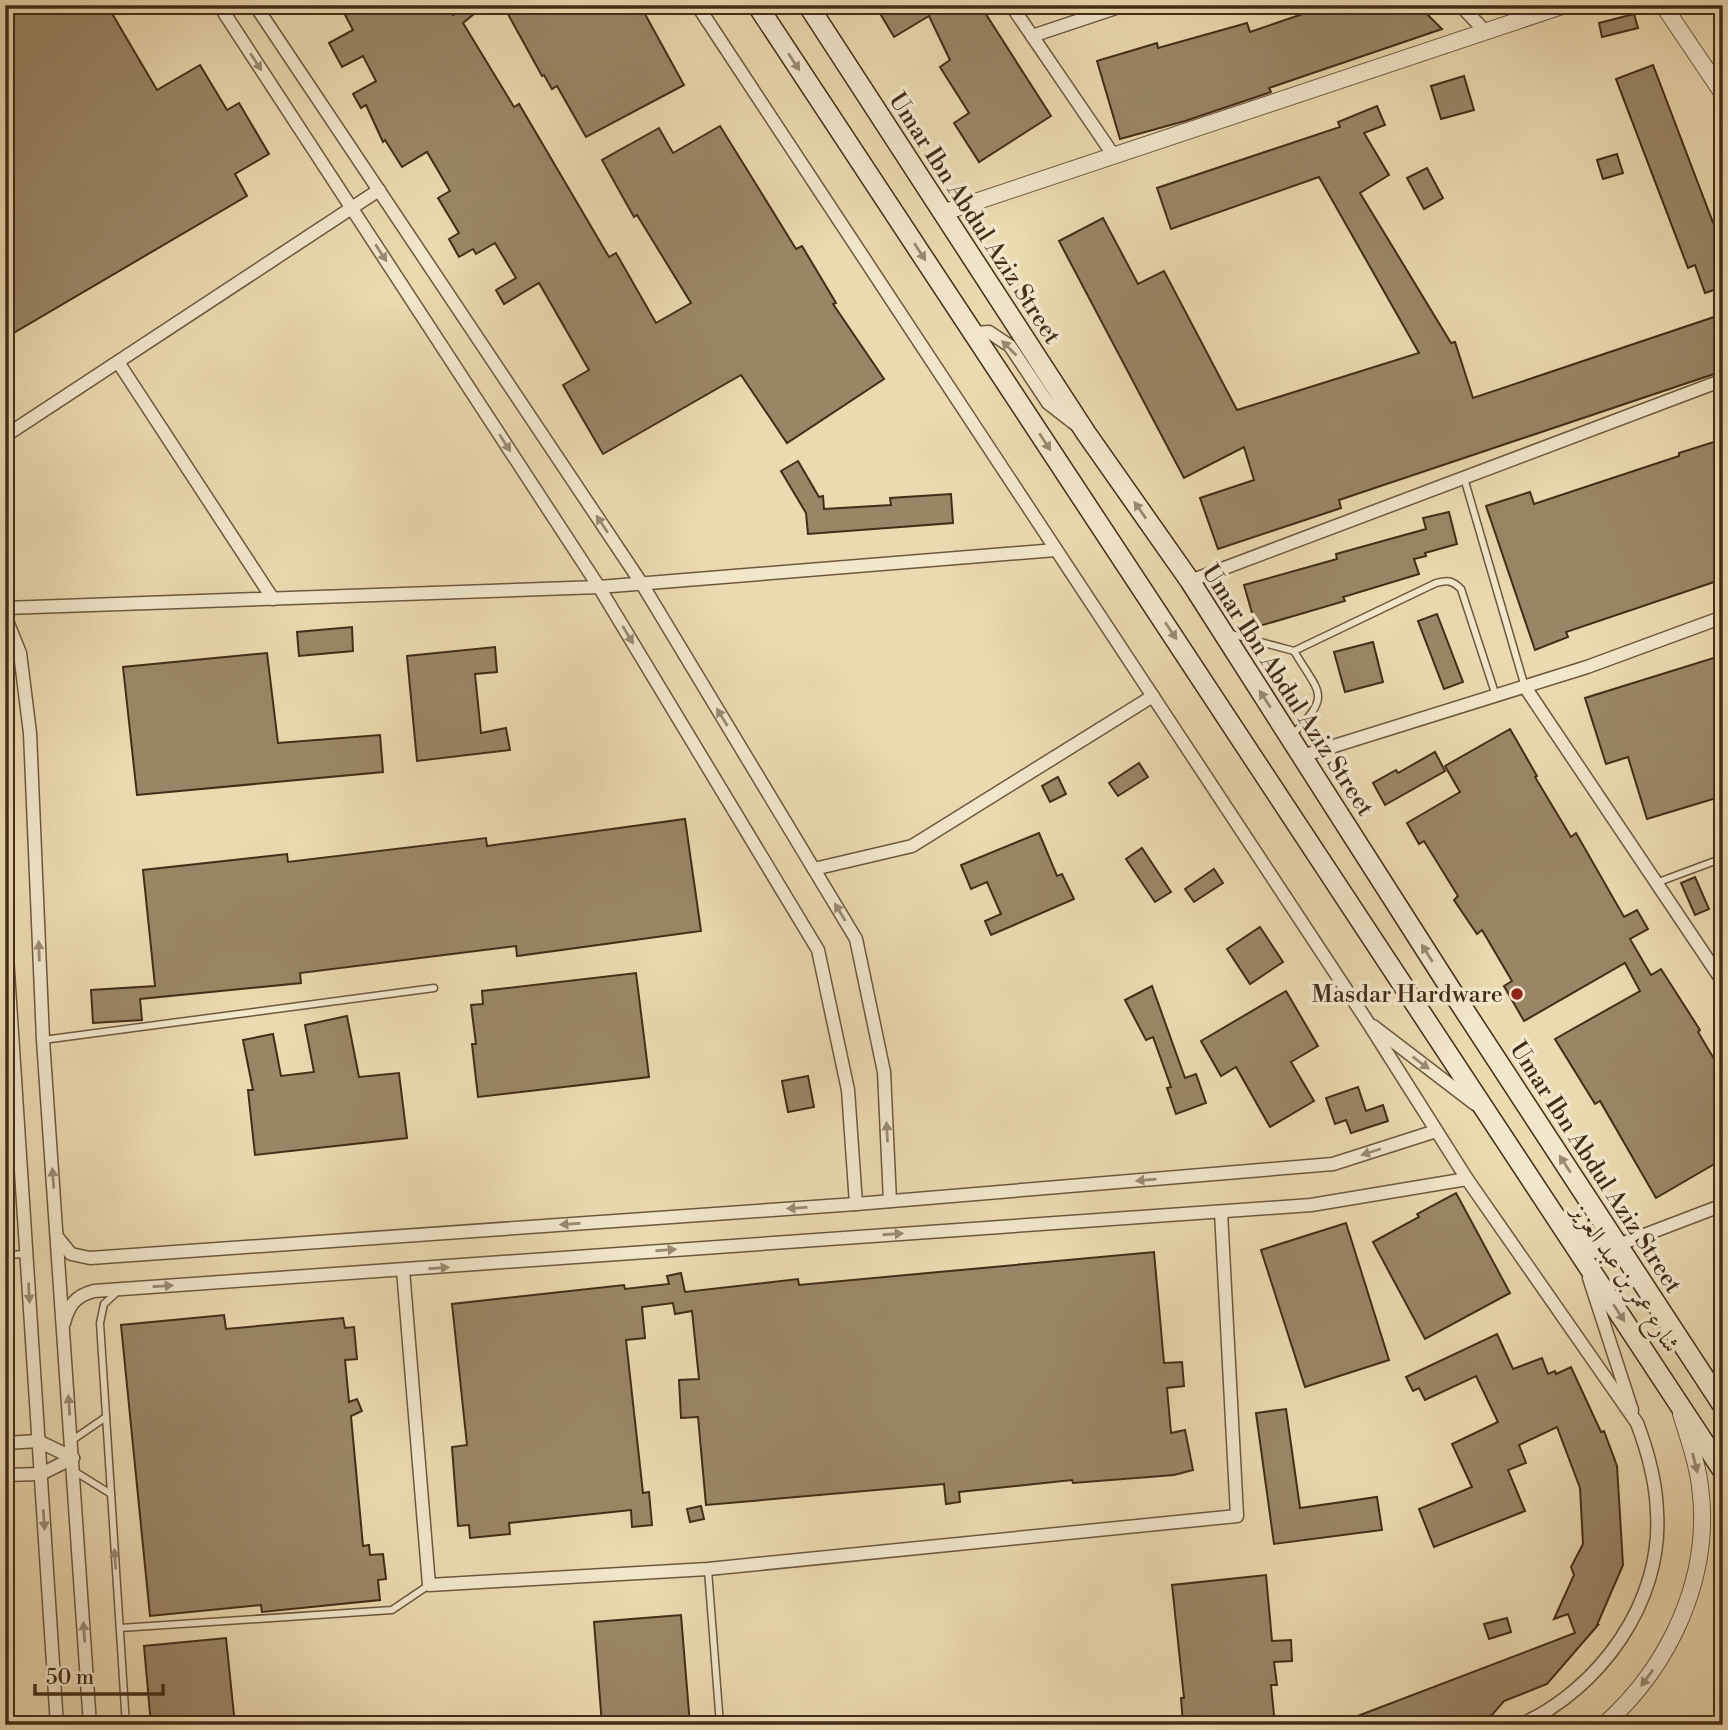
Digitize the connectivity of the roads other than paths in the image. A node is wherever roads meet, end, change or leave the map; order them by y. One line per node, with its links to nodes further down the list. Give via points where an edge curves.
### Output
1 (219, 5): 16 (street, one-way to 16)
2 (255, 5): 15 (street)
3 (697, 5): 24 (street)
4 (757, 5): 18 (main road, one-way to 18)
5 (808, 5): 17 (main road, Umar Ibn Abdul Aziz Street)
6 (1011, 5): 12 (street)
7 (1125, 5): 12 (street)
8 (1460, 5): 11 (street)
9 (1565, 5): 11 (street)
10 (1663, 5): 13 (street)
11 (1486, 32): 14 (street)
12 (1032, 36): 14 (street)
13 (1723, 94)
14 (1114, 156): 17 (street)
15 (379, 190): 16 (street); 26 (street, one-way to 15)
16 (350, 206): 19 (street); 27 (street, one-way to 27)
17 (942, 213): 21 (main road, Umar Ibn Abdul Aziz Street)
18 (973, 333): 21 (street, one-way to 18, via 1048,403 1010,346 989,332); 48 (main road, one-way to 48)
19 (118, 362): 22 (street); 28 (street)
20 (1723, 380): 23 (street)
21 (1086, 433): 25 (main road, Umar Ibn Abdul Aziz Street, one-way to 21)
22 (5, 436)
23 (1464, 478): 25 (street); 34 (lane)
24 (1056, 550): 26 (street); 35 (street)
25 (1190, 581): 32 (main road, Umar Ibn Abdul Aziz Street)
26 (642, 584): 27 (street); 40 (street, one-way to 26)
27 (600, 587): 28 (street); 54 (street, one-way to 54, via 818,950 848,1090)
28 (272, 599): 29 (street)
29 (5, 608)
30 (5, 615): 47 (street, one-way to 30, via 30,733 20,653)
31 (1723, 617): 34 (street)
32 (1223, 632): 33 (lane); 37 (main road, Umar Ibn Abdul Aziz Street, one-way to 32)
33 (1294, 651): 36 (lane, via 1447,580 1461,589); 37 (lane, via 1319,694 1319,702)
34 (1525, 687): 36 (street); 42 (street)
35 (1153, 696): 40 (street, via 912,846); 46 (street)
36 (1496, 696): 38 (street)
37 (1290, 737): 38 (main road, Umar Ibn Abdul Aziz Street)
38 (1302, 756): 58 (main road, Umar Ibn Abdul Aziz Street, one-way to 38)
39 (1723, 858): 42 (lane)
40 (814, 869): 53 (street, one-way to 40, via 884,1072 856,939)
41 (5, 882): 43 (street)
42 (1656, 883): 44 (street)
43 (6, 956): 49 (street)
44 (1723, 982)
45 (434, 988): 47 (lane)
46 (1367, 1021): 48 (street, one-way to 48); 50 (street)
47 (43, 1040): 57 (street, one-way to 47)
48 (1487, 1113): 51 (main road, شارع عمر بن عبد العزيز)
49 (12, 1118): 59 (street)
50 (1436, 1131): 52 (street); 53 (street, one-way to 53, via 1333,1164)
51 (1516, 1156): 58 (main road, via 1554,1192 1594,1248 1607,1250); 61 (main road, شارع عمر بن عبد العزيز)
52 (1467, 1179): 56 (street, via 1311,1205); 68 (street)
53 (890, 1200): 54 (street)
54 (856, 1203): 57 (street, one-way to 57, via 90,1258 71,1254)
55 (1723, 1205): 58 (street)
56 (1221, 1212): 62 (street, one-way to 56); 77 (street, via 1237,1516)
57 (58, 1238): 64 (street)
58 (1618, 1245): 66 (main road, Umar Ibn Abdul Aziz Street)
59 (27, 1254): 60 (lane); 69 (street, one-way to 69)
60 (5, 1255)
61 (1581, 1255): 65 (main road, شارع عمر بن عبد العزيز, one-way to 65); 68 (street)
62 (402, 1270): 63 (street, one-way to 62); 78 (street)
63 (131, 1288): 64 (street, via 84,1294 69,1306); 67 (lane, via 109,1298 100,1313)
64 (64, 1323): 70 (street, one-way to 64)
65 (1676, 1398): 73 (main road, شارع عمر بن عبد العزيز); 85 (street, one-way to 85, via 1700,1485 1698,1564 1684,1612 1662,1657)
66 (1723, 1406)
67 (106, 1417): 70 (lane); 76 (lane)
68 (1637, 1423): 84 (street, via 1649,1454 1658,1513 1654,1554 1640,1602 1611,1654 1591,1677)
69 (38, 1441): 71 (street); 72 (street); 74 (street)
70 (71, 1441): 72 (street)
71 (5, 1443)
72 (73, 1464): 74 (street); 76 (lane); 81 (street, one-way to 72)
73 (1723, 1471)
74 (41, 1474): 75 (street); 80 (street, one-way to 80)
75 (5, 1475)
76 (111, 1493): 79 (lane, one-way to 76)
77 (708, 1569): 78 (street); 83 (lane)
78 (429, 1585): 79 (lane, via 392,1610)
79 (120, 1628): 82 (lane)
80 (57, 1725)
81 (90, 1725)
82 (126, 1725)
83 (720, 1725)
84 (1520, 1725)
85 (1604, 1725)

